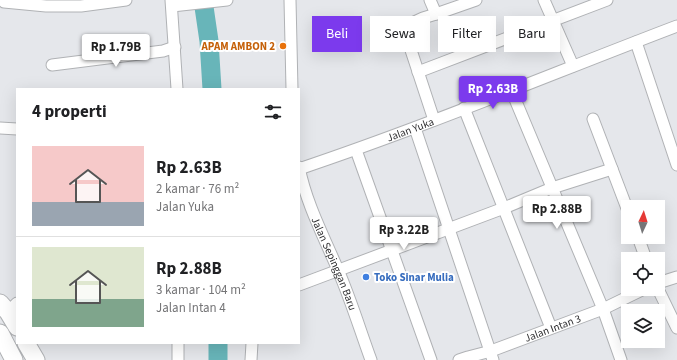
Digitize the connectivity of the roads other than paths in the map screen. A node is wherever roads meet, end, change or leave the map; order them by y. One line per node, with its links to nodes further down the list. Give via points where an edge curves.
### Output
1 (126, 0): 8 (street, via 81,6)
2 (227, 0): 9 (street)
3 (290, 0): 22 (street)
4 (430, 0): 10 (street)
5 (476, 0): 10 (street)
6 (544, 0): 11 (street)
7 (607, 0): 12 (street)
8 (4, 2)
9 (175, 4): 17 (street)
10 (436, 14): 20 (street, via 408,25 407,38)
11 (551, 16)
12 (560, 18)
13 (677, 26): 16 (street, Jalan Yuka)
14 (560, 37): 19 (street)
15 (504, 40): 20 (street)
16 (636, 42): 19 (street, Jalan Yuka); 31 (street)
17 (175, 47): 18 (street, via 163,51); 21 (street)
18 (52, 65)
19 (573, 66): 23 (street, Jalan Yuka)
20 (418, 72): 26 (street)
21 (177, 88)
22 (292, 88)
23 (512, 92): 24 (street, Jalan Yuka); 35 (street)
24 (464, 108): 26 (street, Jalan Yuka); 37 (street)
25 (593, 119): 33 (street)
26 (434, 120): 28 (street, Jalan Yuka)
27 (0, 128): 29 (street)
28 (414, 128): 30 (street, Jalan Yuka); 38 (street)
29 (16, 129)
30 (356, 150): 32 (street, Jalan Yuka); 39 (street)
31 (677, 165)
32 (300, 168)
33 (612, 169): 35 (street); 36 (street)
34 (300, 172): 40 (street, Jalan Sepinggan Baru, via 321,233)
35 (552, 188): 37 (street); 47 (street)
36 (624, 200)
37 (504, 208): 38 (street); 49 (street)
38 (449, 228): 39 (street); 55 (street)
39 (391, 251): 40 (street); 61 (street)
40 (339, 271): 43 (street); 60 (street, Jalan Sepinggan Baru)
41 (677, 277): 42 (street)
42 (665, 281)
43 (300, 285)
44 (629, 296): 47 (street, Jalan Intan 3)
45 (661, 296): 50 (street)
46 (8, 306): 48 (highway)
47 (602, 308): 49 (street, Jalan Intan 3); 63 (street)
48 (16, 325)
49 (551, 328): 55 (street, Jalan Intan 3)
50 (677, 328)
51 (0, 333): 56 (highway)
52 (27, 344): 57 (highway)
53 (178, 344): 58 (street)
54 (252, 344): 59 (street)
55 (492, 356): 62 (street, Jalan Intan 3)
56 (14, 360)
57 (36, 360)
58 (178, 360)
59 (251, 360)
60 (371, 360)
61 (431, 360)
62 (459, 360)
63 (622, 360)

